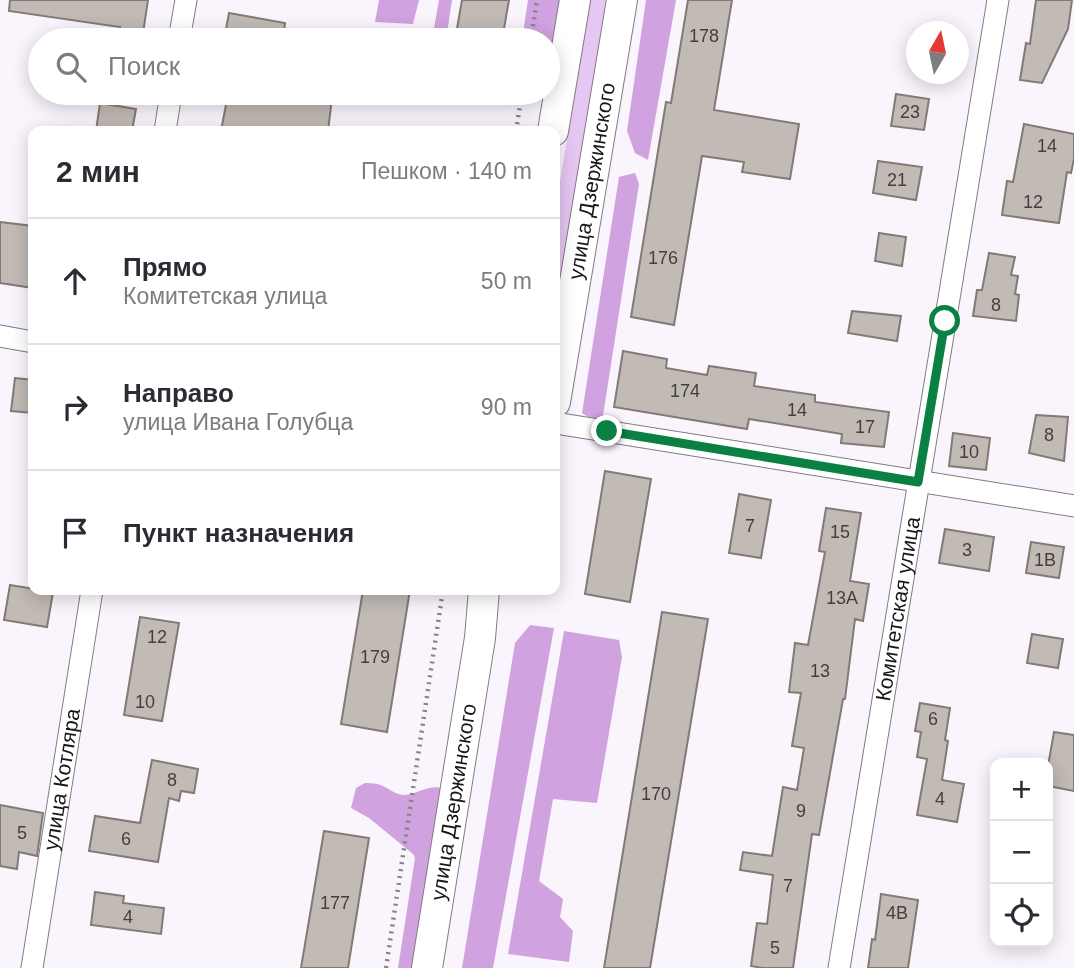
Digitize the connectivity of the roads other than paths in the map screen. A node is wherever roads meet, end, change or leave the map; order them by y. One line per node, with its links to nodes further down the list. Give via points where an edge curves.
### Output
1 (186, 0): 5 (street)
2 (575, 0): 6 (main road)
3 (622, 0): 13 (main road, улица Дзержинского)
4 (998, 0): 15 (street, Комитетская улица)
5 (181, 28)
6 (560, 89)
7 (169, 105): 9 (street)
8 (557, 105): 10 (main road)
9 (166, 126)
10 (554, 126)
11 (0, 337): 12 (street)
12 (28, 341)
13 (560, 372)
14 (560, 424): 15 (street)
15 (918, 482): 16 (street); 23 (street, Комитетская улица)
16 (1074, 506)
17 (91, 595): 21 (street, улица Котляра)
18 (484, 595): 20 (main road, улица Дзержинского)
19 (495, 595): 20 (main road, улица Дзержинского)
20 (480, 638): 22 (main road, улица Дзержинского)
21 (32, 968)
22 (427, 968)
23 (839, 968)

